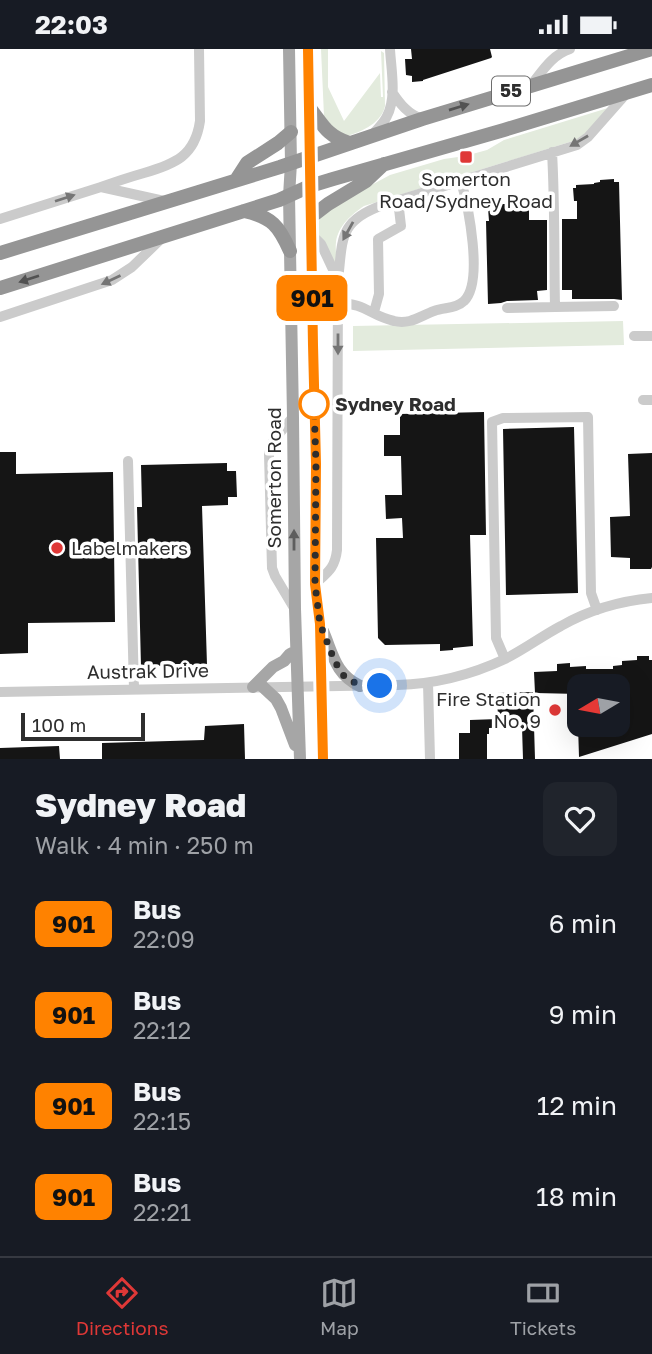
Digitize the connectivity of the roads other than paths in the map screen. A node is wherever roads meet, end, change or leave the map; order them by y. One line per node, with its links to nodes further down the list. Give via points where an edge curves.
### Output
1 (199, 49): 23 (street, via 200,121 191,148 164,168)
2 (289, 49): 13 (main road, Somerton Road)
3 (308, 49): 11 (main road)
4 (390, 49): 9 (street)
5 (570, 49): 7 (street, via 554,57)
6 (652, 49): 7 (highway, 55)
7 (532, 85): 12 (highway, 55, one-way to 7)
8 (652, 85): 10 (highway, 55)
9 (392, 91): 12 (street, via 403,107); 14 (street, via 388,115)
10 (626, 93): 16 (street, one-way to 16, via 588,137); 19 (highway, 55)
11 (309, 107): 15 (highway, via 329,134); 17 (main road)
12 (422, 119): 14 (highway, 55)
13 (290, 132): 18 (main road, Somerton Road); 20 (highway, via 247,163)
14 (371, 136): 15 (highway, 55)
15 (349, 143): 17 (highway, 55)
16 (552, 152): 21 (street); 38 (street)
17 (309, 156): 18 (highway, 55); 22 (main road)
18 (291, 163): 20 (highway, 55); 24 (main road, Somerton Road)
19 (385, 163): 22 (highway, 55); 28 (highway)
20 (236, 180): 26 (highway, 55)
21 (461, 181): 25 (street); 40 (street, via 472,242 473,280 468,298 418,320 393,321)
22 (310, 186): 24 (highway, 55); 28 (main road)
23 (101, 187): 26 (street); 29 (street, one-way to 23)
24 (289, 196): 27 (highway, 55); 32 (main road, Somerton Road)
25 (398, 200): 34 (street, one-way to 34, via 369,210 347,229); 40 (street, via 401,226 378,239 379,294)
26 (168, 202): 33 (highway, 55)
27 (242, 211): 31 (highway, 55); 32 (highway, via 272,223)
28 (311, 217): 30 (main road)
29 (0, 219)
30 (311, 234): 34 (street, via 321,244); 46 (main road)
31 (164, 237): 35 (highway, 55, one-way to 35); 41 (street, one-way to 41, via 112,280)
32 (290, 251): 44 (main road, Somerton Road)
33 (0, 253)
34 (338, 281): 36 (street)
35 (0, 288)
36 (338, 303): 40 (street, via 353,303); 46 (street, one-way to 46, via 337,550 332,569)
37 (614, 306): 38 (street)
38 (555, 307): 39 (street)
39 (507, 308)
40 (374, 312)
41 (0, 317)
42 (635, 336): 43 (street)
43 (652, 336)
44 (293, 417): 48 (main road, Somerton Road, one-way to 44); 48 (street, via 273,441 270,454 272,568)
45 (128, 461): 58 (street)
46 (315, 584): 50 (main road)
47 (652, 598): 49 (street, Austrak Drive)
48 (295, 609): 51 (main road, Somerton Road)
49 (597, 610): 52 (street, Austrak Drive); 52 (street, via 591,593 588,417 492,422 496,638)
50 (320, 624): 55 (main road); 56 (main road, via 340,671)
51 (296, 651): 54 (main road, Somerton Road); 57 (main road, via 273,667)
52 (505, 659): 53 (street, Austrak Drive)
53 (428, 683): 56 (street, Austrak Drive); 62 (street)
54 (297, 686): 55 (street, Austrak Drive); 57 (street, Austrak Drive); 60 (main road, Somerton Road)
55 (321, 686): 56 (street, Austrak Drive); 61 (main road)
56 (360, 686)
57 (258, 687): 58 (street, Austrak Drive); 60 (main road, via 276,699)
58 (134, 689): 59 (street, Austrak Drive)
59 (0, 692)
60 (300, 759)
61 (323, 759)
62 (430, 759)

